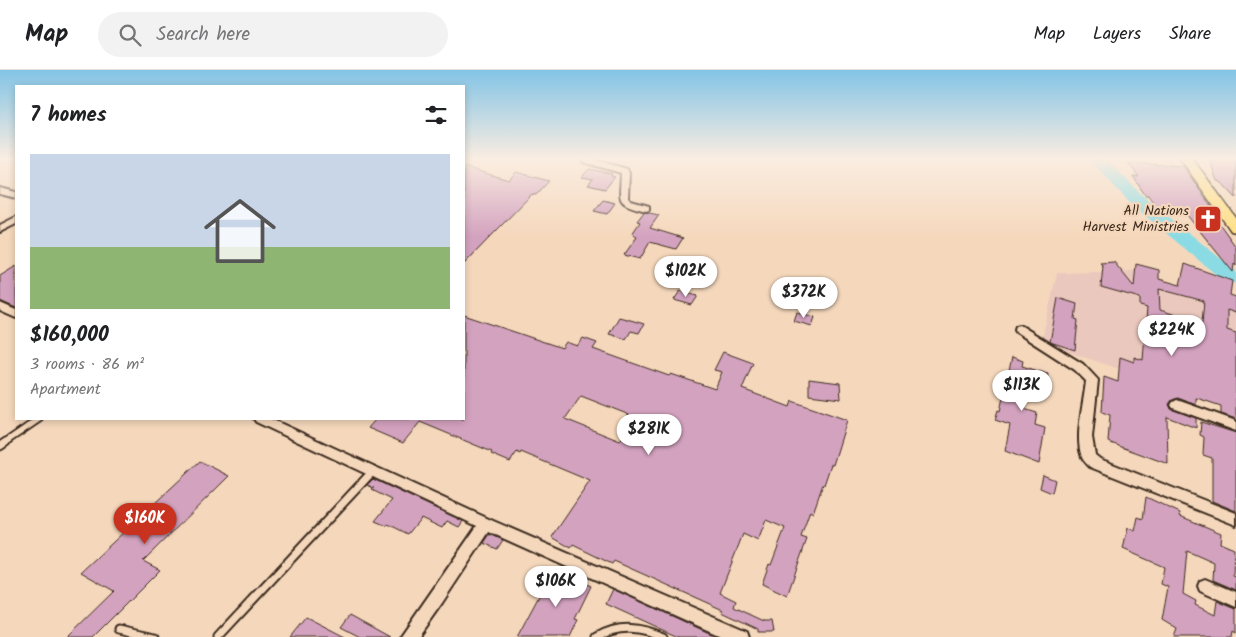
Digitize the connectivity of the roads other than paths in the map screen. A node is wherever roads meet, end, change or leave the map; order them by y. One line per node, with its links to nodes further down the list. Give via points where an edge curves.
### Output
1 (625, 184): 5 (street, via 624,198 628,203)
2 (1207, 184): 6 (main road)
3 (0, 190): 4 (street)
4 (15, 195)
5 (646, 208)
6 (1231, 215): 8 (main road)
7 (15, 221): 9 (street)
8 (1236, 228)
9 (0, 229)
10 (0, 307): 11 (street)
11 (15, 314)
12 (1020, 328): 19 (street, via 1092,380 1089,458)
13 (1177, 405): 16 (street)
14 (38, 420): 17 (lane)
15 (262, 420): 18 (street)
16 (1236, 426)
17 (0, 446)
18 (373, 471): 20 (street); 25 (lane)
19 (1236, 519)
20 (486, 524): 26 (street); 29 (street)
21 (1205, 586): 22 (street)
22 (1236, 600)
23 (119, 629): 24 (lane)
24 (155, 637)
25 (218, 637)
26 (408, 637)
27 (597, 637): 28 (lane, via 607,630 642,627)
28 (663, 637)
29 (740, 637)

